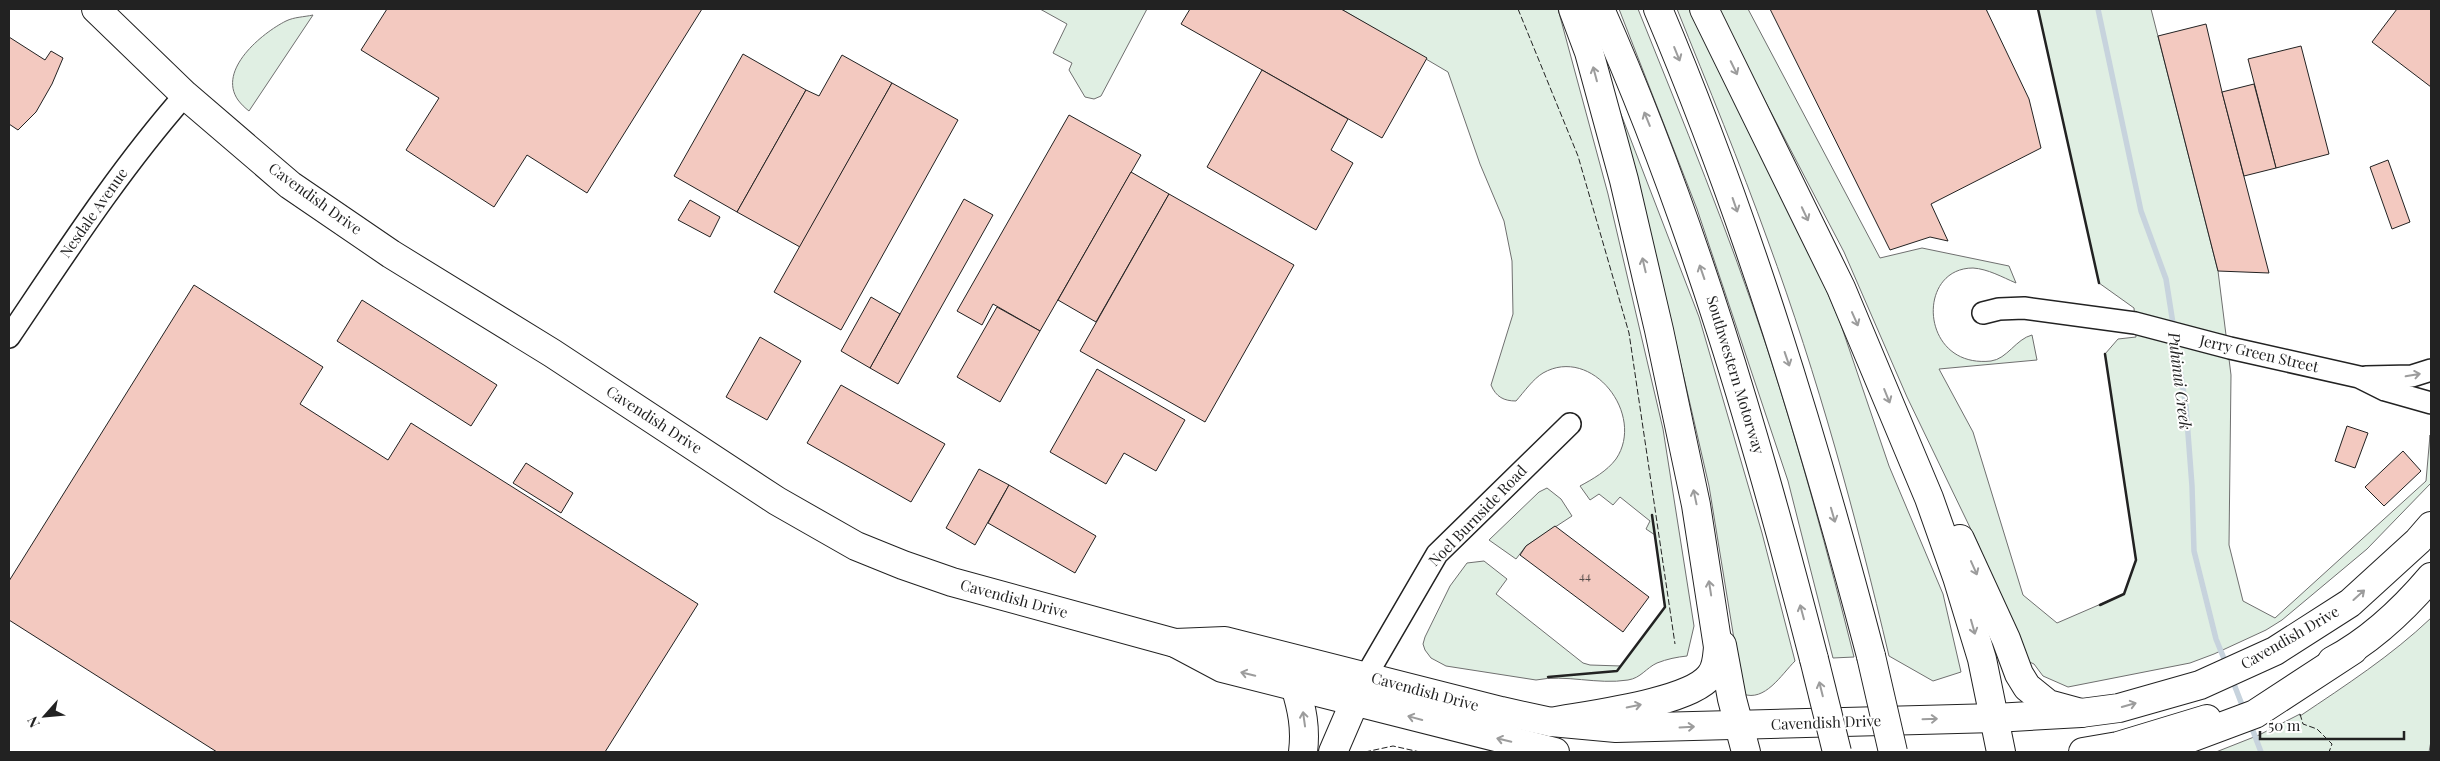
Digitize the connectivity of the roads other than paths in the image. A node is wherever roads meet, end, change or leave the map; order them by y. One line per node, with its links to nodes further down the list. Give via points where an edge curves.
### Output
1 (96, 9): 7 (main road, Cavendish Drive)
2 (118, 9): 7 (main road, Cavendish Drive)
3 (1573, 9): 17 (main road, one-way to 3, via 1696,505 1659,330 1624,180 1589,52)
4 (1600, 9): 31 (main road, Southwestern Motorway, one-way to 4, bridge, via 1758,451 1716,311 1666,165)
5 (1658, 9): 32 (main road, one-way to 32, bridge, via 1719,158 1796,388 1838,529)
6 (1704, 9): 14 (main road, one-way to 14, via 1841,288)
7 (185, 94): 9 (street, Nesdale Avenue, via 112,185); 18 (main road, Cavendish Drive, via 290,185 391,254 552,353 777,501 856,546 952,582)
8 (1982, 314): 11 (street, Jerry Green Street, via 1999,309 2024,308 2135,323)
9 (9, 337)
10 (2431, 370): 11 (street, Jerry Green Street, one-way to 10, via 2412,376)
11 (2359, 377): 12 (street, Jerry Green Street, via 2385,390)
12 (2431, 403)
13 (1570, 424): 19 (street, Noel Burnside Road, via 1437,554)
14 (1929, 498): 22 (main road, one-way to 22, via 1948,517 1966,549 2024,683 2042,701); 23 (main road, one-way to 23, via 1973,625)
15 (2431, 526): 22 (main road, Cavendish Drive, one-way to 15, via 2119,708 2200,685 2275,651 2350,603)
16 (2431, 577): 25 (main road, via 2412,600 2353,650 2290,688 2255,714)
17 (1717, 630): 24 (main road, one-way to 17, via 1694,690 1714,670); 26 (main road)
18 (1175, 643): 19 (main road, Cavendish Drive, via 1226,641); 20 (main road, Cavendish Drive, one-way to 18, via 1222,668)
19 (1366, 676): 21 (main road, Noel Burnside Road); 24 (main road, Cavendish Drive)
20 (1295, 686): 21 (main road, Cavendish Drive); 27 (main road, one-way to 20, via 1303,711)
21 (1354, 702): 28 (main road, Noel Burnside Road); 29 (main road, Cavendish Drive, one-way to 21)
22 (2082, 713): 23 (main road, Cavendish Drive)
23 (1994, 718): 26 (main road, Cavendish Drive, one-way to 23); 33 (main road)
24 (1551, 722): 26 (main road, Cavendish Drive, one-way to 26, via 1616,728)
25 (2216, 723): 34 (main road); 35 (main road)
26 (1740, 726): 30 (main road)
27 (1303, 752)
28 (1333, 752)
29 (1555, 752)
30 (1746, 752)
31 (1837, 752)
32 (1893, 752)
33 (2001, 752)
34 (2083, 752)
35 (2153, 752)

